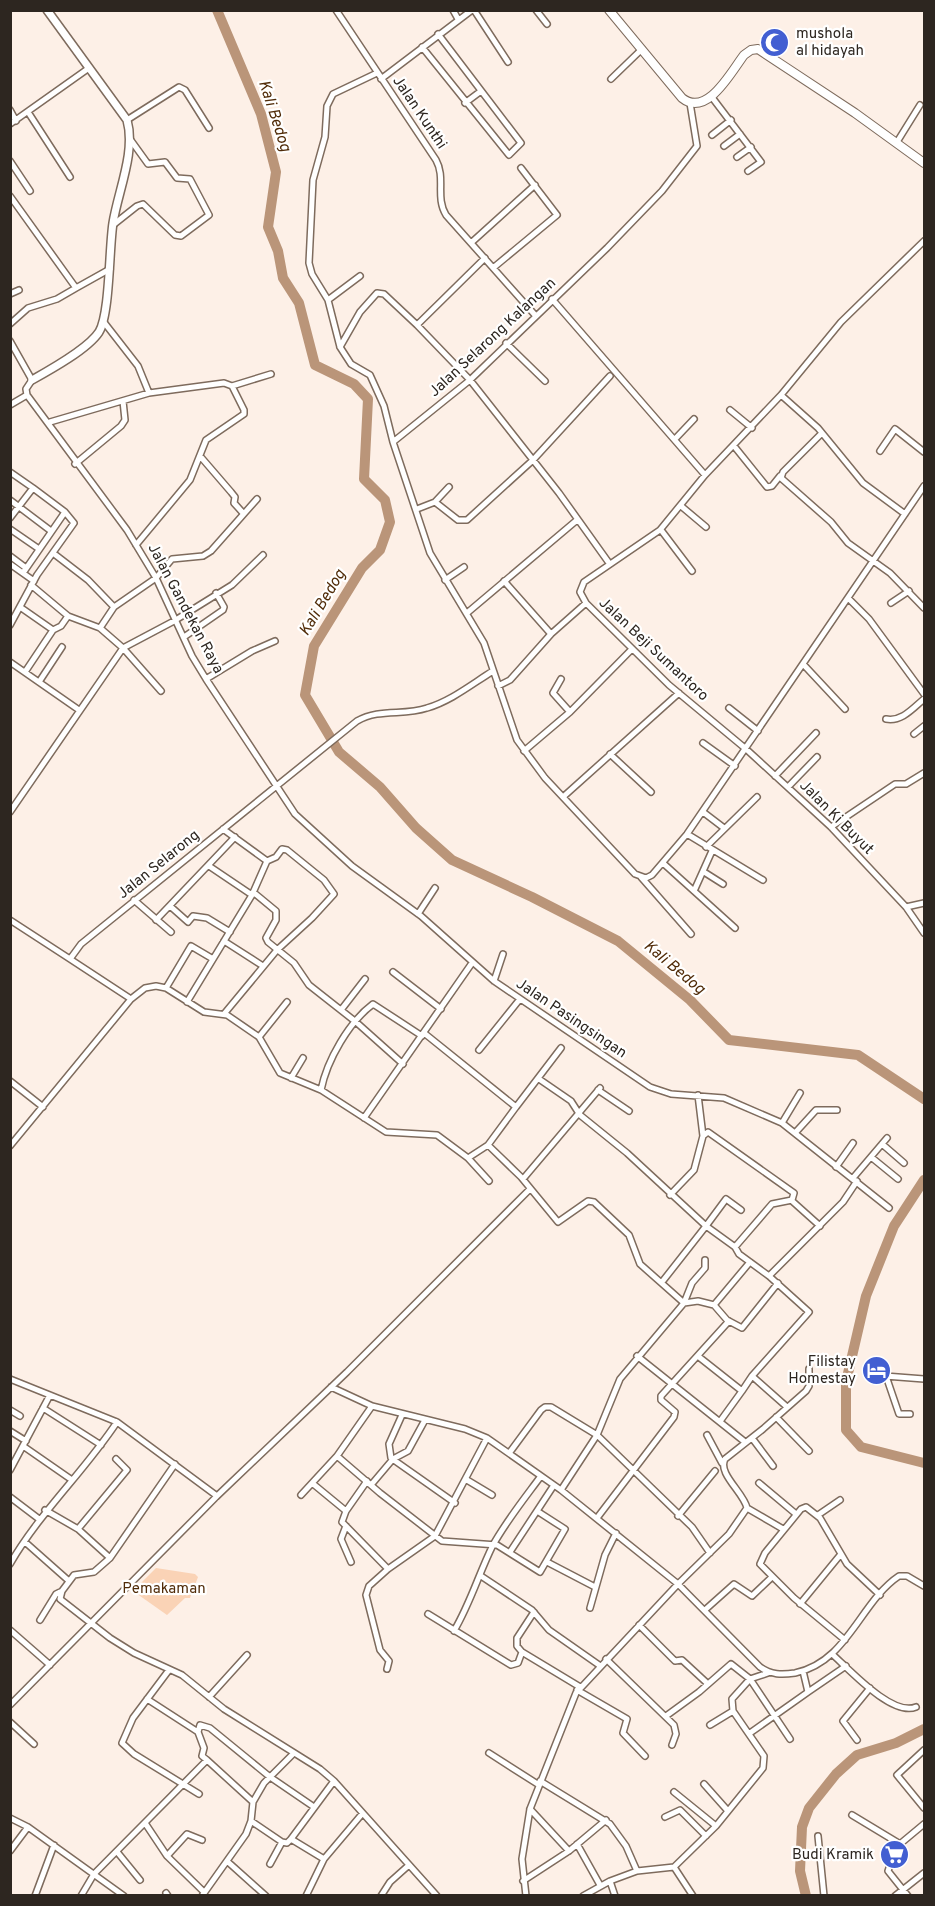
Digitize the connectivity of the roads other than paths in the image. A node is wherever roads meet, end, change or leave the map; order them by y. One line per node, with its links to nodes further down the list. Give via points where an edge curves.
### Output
1 (47, 10): 13 (street)
2 (336, 10): 14 (street, Jalan Kunthi)
3 (453, 10): 7 (street)
4 (473, 10): 7 (street); 12 (street)
5 (536, 10): 8 (street)
6 (609, 10): 11 (main road)
7 (458, 19): 9 (street)
8 (547, 24)
9 (438, 34): 10 (street); 17 (street)
10 (422, 47): 15 (street); 19 (street)
11 (642, 50): 16 (street); 20 (main road)
12 (508, 62)
13 (89, 68): 23 (street); 24 (street)
14 (377, 73): 15 (street, Jalan Kunthi); 54 (street, via 333,94 327,106 325,137 313,180 309,263)
15 (381, 79): 45 (street, Jalan Kunthi, via 436,159 441,173 443,210)
16 (611, 79)
17 (481, 91): 19 (street); 19 (street, via 521,143 508,155)
18 (711, 96): 20 (main road); 25 (street); 31 (main road, via 744,55 758,49)
19 (465, 103)
20 (690, 103): 53 (street, Jalan Selarong Kalangan, via 698,138 693,154 607,248)
21 (920, 105): 31 (street)
22 (10, 110): 26 (street)
23 (28, 112): 26 (street); 39 (street)
24 (127, 120): 27 (street, via 179,87 185,90); 30 (street)
25 (731, 120): 28 (street); 29 (street)
26 (13, 122)
27 (209, 128)
28 (740, 134): 32 (street); 33 (street)
29 (712, 135)
30 (129, 137): 43 (street); 43 (street, via 148,164 165,162 177,178 190,178 209,215 182,236 175,235 143,204)
31 (897, 142): 36 (main road)
32 (724, 146)
33 (751, 147): 34 (street); 38 (street, via 762,162)
34 (737, 157)
35 (10, 161): 41 (street)
36 (924, 163)
37 (521, 168): 40 (street)
38 (748, 171)
39 (70, 177)
40 (535, 185): 45 (street); 47 (street, via 558,215)
41 (30, 191)
42 (10, 196): 50 (street)
43 (112, 226): 48 (street)
44 (924, 241): 70 (street, via 841,322)
45 (472, 242): 46 (street, Jalan Kunthi)
46 (485, 258): 47 (street, Jalan Kunthi); 58 (street)
47 (493, 268): 55 (street, Jalan Kunthi)
48 (110, 269): 50 (street); 56 (street)
49 (360, 276): 54 (street)
50 (76, 288): 57 (street, via 26,309)
51 (19, 290): 52 (street)
52 (10, 294)
53 (552, 299): 55 (street, Jalan Selarong Kalangan); 78 (street)
54 (328, 300): 61 (street)
55 (535, 315): 60 (street, Jalan Selarong Kalangan)
56 (103, 321): 64 (street, via 93,339); 68 (street, via 138,366)
57 (10, 324)
58 (417, 325): 61 (street, via 384,294 377,293 360,312); 65 (street)
59 (10, 341): 64 (street)
60 (506, 343): 65 (street, Jalan Selarong Kalangan); 66 (street)
61 (340, 347): 79 (street, via 351,364 370,375 384,406)
62 (271, 374): 67 (street)
63 (610, 376): 84 (street)
64 (32, 380): 69 (street)
65 (470, 380): 79 (street, Jalan Selarong Kalangan); 84 (street)
66 (545, 381)
67 (232, 386): 68 (street, via 224,383); 83 (street, via 244,412 206,440)
68 (149, 393): 71 (street)
69 (27, 395): 72 (street); 75 (street, Jalan Gandekan Raya)
70 (781, 395): 76 (street); 77 (street)
71 (123, 402): 75 (street); 85 (street, via 122,426)
72 (10, 405)
73 (730, 410): 76 (street)
74 (694, 419): 78 (street)
75 (48, 420): 85 (street, Jalan Gandekan Raya)
76 (752, 428): 80 (street)
77 (822, 433): 88 (street); 100 (street, via 863,483)
78 (675, 439): 87 (street)
79 (393, 442): 97 (street)
80 (734, 446): 87 (street); 88 (street, via 767,487)
81 (880, 451): 82 (street, via 895,429)
82 (924, 452)
83 (200, 456): 99 (street, via 235,497 234,503); 107 (street, via 190,480)
84 (533, 460): 94 (street, via 467,520 458,520); 102 (street)
85 (75, 464): 107 (street, Jalan Gandekan Raya, via 114,510)
86 (10, 472): 91 (street)
87 (705, 476): 96 (street)
88 (780, 476): 112 (street, via 831,522 848,543)
89 (924, 486): 100 (street)
90 (449, 487): 94 (street)
91 (33, 488): 95 (street); 98 (street)
92 (257, 499): 99 (street)
93 (10, 500): 95 (street)
94 (435, 502): 97 (street)
95 (20, 506): 101 (street); 106 (street)
96 (681, 506): 103 (street); 105 (street)
97 (417, 509): 119 (street, via 430,553)
98 (64, 512): 106 (street); 109 (street, via 74,523)
99 (243, 513): 118 (street, via 211,551 202,556 172,559)
100 (905, 514): 112 (street)
101 (10, 518)
102 (577, 520): 113 (street); 120 (street)
103 (706, 527)
104 (10, 529): 108 (street)
105 (661, 530): 113 (street); 117 (street)
106 (51, 531): 108 (street)
107 (136, 545): 118 (street, Jalan Gandekan Raya)
108 (39, 549): 116 (street)
109 (53, 553): 121 (street); 128 (street)
110 (263, 555): 123 (street, via 232,585)
111 (10, 556): 116 (street)
112 (873, 560): 122 (street); 124 (street)
113 (609, 563): 125 (street, Jalan Beji Sumantoro, via 581,586)
114 (10, 564): 116 (street)
115 (464, 567): 119 (street)
116 (24, 570): 121 (street)
117 (692, 571)
118 (156, 578): 128 (street); 132 (street, Jalan Gandekan Raya)
119 (445, 580): 130 (street)
120 (504, 581): 130 (street); 136 (street)
121 (32, 583): 127 (street); 131 (street)
122 (909, 591): 126 (street); 129 (street)
123 (216, 593): 132 (street); 137 (street, via 223,610)
124 (848, 598): 143 (street); 152 (street, via 869,619)
125 (586, 603): 136 (street); 141 (street, Jalan Beji Sumantoro)
126 (891, 603)
127 (20, 607): 133 (street); 135 (street)
128 (114, 607): 134 (street)
129 (924, 608)
130 (467, 613): 144 (street)
131 (68, 616): 134 (street); 135 (street)
132 (175, 620): 137 (street, Jalan Gandekan Raya); 140 (street)
133 (10, 625)
134 (100, 628): 140 (street)
135 (53, 630): 145 (street)
136 (551, 634): 149 (street, via 510,680)
137 (184, 637): 146 (street, Jalan Gandekan Raya)
138 (275, 641): 146 (street)
139 (62, 647): 148 (street)
140 (123, 648): 150 (street); 156 (street)
141 (632, 649): 151 (street, Jalan Beji Sumantoro); 157 (street)
142 (10, 662): 145 (street)
143 (803, 664): 155 (street); 160 (street)
144 (493, 671): 149 (street); 171 (street, Jalan Selarong, via 439,704 370,714)
145 (25, 672): 148 (street)
146 (207, 679): 171 (street, Jalan Gandekan Raya)
147 (561, 679): 157 (street, via 553,693)
148 (39, 682): 156 (street)
149 (498, 686): 165 (street)
150 (161, 692)
151 (679, 693): 164 (street, Jalan Beji Sumantoro); 166 (street)
152 (924, 694)
153 (924, 699): 158 (street, via 902,717)
154 (729, 708): 160 (street)
155 (845, 709)
156 (79, 710): 176 (street)
157 (570, 712): 165 (street)
158 (886, 719)
159 (924, 726): 162 (street)
160 (758, 731): 164 (street)
161 (816, 733): 170 (street)
162 (914, 734)
163 (703, 743): 168 (street)
164 (746, 749): 168 (street); 170 (street, Jalan Ki Buyut)
165 (524, 751): 174 (street)
166 (610, 754): 173 (street); 174 (street)
167 (817, 757): 172 (street)
168 (735, 766): 177 (street)
169 (924, 773): 178 (street, via 906,784 895,783)
170 (776, 776): 172 (street, Jalan Ki Buyut)
171 (277, 786): 180 (street, Jalan Selarong); 199 (street, Jalan Pasingsingan, via 295,814 332,849)
172 (788, 787): 178 (street, Jalan Ki Buyut)
173 (651, 792)
174 (563, 797): 189 (street)
175 (757, 797): 179 (street)
176 (10, 812)
177 (703, 812): 179 (street); 181 (street)
178 (831, 827): 198 (street, Jalan Ki Buyut)
179 (724, 828): 183 (street)
180 (223, 829): 182 (street); 195 (street, Jalan Selarong)
181 (687, 834): 183 (street); 186 (street)
182 (235, 837): 185 (street); 187 (street)
183 (706, 847): 184 (street)
184 (712, 851): 188 (street); 190 (street)
185 (267, 861): 194 (street); 208 (street, via 282,849 287,850 324,880 334,894)
186 (664, 864): 189 (street, via 652,875); 193 (street)
187 (209, 866): 194 (street); 197 (street)
188 (704, 872): 191 (street); 193 (street)
189 (641, 877): 206 (street)
190 (763, 880)
191 (723, 884)
192 (435, 888): 199 (street)
193 (694, 891): 202 (street)
194 (252, 893): 205 (street); 208 (street, via 276,911 276,920 266,938)
195 (134, 900): 201 (street); 210 (street, Jalan Selarong, via 81,944)
196 (924, 903): 198 (street)
197 (170, 906): 201 (street); 205 (street, via 188,922 193,916 200,916)
198 (906, 907): 203 (street, Jalan Ki Buyut)
199 (418, 914): 213 (street, Jalan Pasingsingan)
200 (10, 920): 210 (street)
201 (156, 920): 204 (street)
202 (735, 928)
203 (924, 931)
204 (171, 932)
205 (230, 932): 207 (street)
206 (691, 934)
207 (224, 941): 211 (street); 212 (street)
208 (277, 950): 212 (street); 222 (street, via 294,963 309,985)
209 (503, 954): 216 (street)
210 (70, 959): 218 (street)
211 (213, 959): 217 (street, via 191,946); 220 (street)
212 (263, 966): 224 (street)
213 (469, 968): 216 (street, Jalan Pasingsingan); 223 (street)
214 (393, 972): 223 (street)
215 (365, 979): 222 (street)
216 (494, 981): 219 (street, Jalan Pasingsingan)
217 (166, 988): 218 (street, via 145,988); 220 (street)
218 (130, 999): 238 (street)
219 (519, 1000): 229 (street); 237 (street, Jalan Pasingsingan, via 650,1087 671,1094)
220 (187, 1002): 224 (street, via 209,1014)
221 (287, 1002): 227 (street)
222 (341, 1010): 225 (street)
223 (441, 1010): 226 (street)
224 (224, 1014): 227 (street)
225 (356, 1022): 226 (street, via 370,1005 376,1004); 231 (street); 235 (street, via 329,1065)
226 (423, 1034): 231 (street); 239 (street)
227 (259, 1037): 232 (street, via 278,1071)
228 (561, 1048): 233 (street)
229 (479, 1050)
230 (303, 1058): 232 (street)
231 (403, 1064): 243 (street)
232 (291, 1078): 235 (street)
233 (539, 1079): 239 (street); 242 (street, via 571,1101)
234 (10, 1081): 238 (street)
235 (321, 1090): 243 (street)
236 (800, 1093): 244 (street)
237 (698, 1096): 244 (street, Jalan Pasingsingan, via 731,1100); 246 (street)
238 (43, 1107): 251 (street)
239 (516, 1107): 250 (street)
240 (837, 1110): 245 (street, via 816,1110)
241 (629, 1111): 242 (street, via 599,1089)
242 (580, 1115): 256 (street); 261 (street, via 637,1161)
243 (364, 1118): 253 (street, via 392,1134 437,1135)
244 (782, 1123): 245 (street, Jalan Pasingsingan)
245 (795, 1133): 255 (street, Jalan Pasingsingan)
246 (703, 1136): 261 (street, via 696,1167); 262 (street, via 706,1132 711,1134 753,1163 794,1193)
247 (887, 1138): 249 (street)
248 (853, 1143): 255 (street)
249 (882, 1144): 252 (street); 254 (street)
250 (488, 1145): 253 (street); 256 (street)
251 (10, 1146)
252 (871, 1157): 257 (street); 259 (street)
253 (468, 1158): 258 (street)
254 (904, 1163)
255 (836, 1167): 259 (street, Jalan Pasingsingan)
256 (523, 1179): 260 (street)
257 (898, 1179)
258 (489, 1181)
259 (855, 1181): 263 (street, Jalan Pasingsingan); 266 (street)
260 (530, 1189): 271 (street, via 558,1222 588,1201 594,1202 629,1235 640,1264); 285 (street)
261 (670, 1195): 265 (street)
262 (791, 1200): 266 (street); 267 (street, via 774,1203)
263 (889, 1208)
264 (741, 1210): 265 (street, via 726,1198)
265 (706, 1226): 267 (street); 271 (street)
266 (820, 1226): 270 (street)
267 (735, 1247): 269 (street)
268 (705, 1260): 273 (street, via 704,1269 692,1282)
269 (750, 1262): 270 (street); 274 (street)
270 (768, 1276): 272 (street)
271 (662, 1282): 273 (street)
272 (778, 1283): 275 (street, via 742,1328); 280 (street, via 809,1313)
273 (684, 1303): 274 (street); 276 (street)
274 (714, 1305): 275 (street)
275 (729, 1321): 277 (street)
276 (637, 1356): 284 (street); 300 (street, via 615,1388)
277 (699, 1357): 284 (street); 286 (street)
278 (809, 1368): 289 (street, via 808,1388)
279 (868, 1370): 281 (street, via 872,1375)
280 (752, 1376): 286 (street); 289 (street)
281 (886, 1376): 283 (street); 292 (street, via 899,1414)
282 (10, 1379): 287 (street)
283 (924, 1379)
284 (674, 1383): 297 (street); 316 (street, via 661,1398 674,1411 674,1418)
285 (331, 1387): 288 (street); 328 (street)
286 (742, 1391): 297 (street)
287 (50, 1395): 290 (street); 298 (street)
288 (372, 1406): 293 (street); 309 (street)
289 (787, 1407): 295 (street)
290 (43, 1408): 305 (street); 306 (street)
291 (10, 1410): 294 (street)
292 (910, 1414)
293 (402, 1415): 296 (street); 311 (street, via 388,1449)
294 (20, 1416)
295 (776, 1417): 303 (street); 307 (street)
296 (425, 1420): 302 (street); 311 (street, via 408,1451)
297 (721, 1420): 304 (street)
298 (117, 1422): 306 (street); 313 (street)
299 (10, 1431): 305 (street)
300 (597, 1435): 308 (street, via 545,1407); 316 (street); 325 (street)
301 (707, 1435): 312 (street)
302 (487, 1438): 308 (street); 320 (street)
303 (752, 1438): 304 (street); 314 (street)
304 (745, 1442): 312 (street)
305 (24, 1443): 315 (street); 319 (street)
306 (101, 1445): 319 (street)
307 (809, 1451)
308 (510, 1452): 318 (street)
309 (337, 1456): 321 (street); 322 (street)
310 (116, 1458): 342 (street, via 127,1470)
311 (393, 1460): 322 (street); 331 (street)
312 (722, 1463): 332 (street)
313 (175, 1464): 328 (street); 351 (street)
314 (773, 1466)
315 (10, 1470)
316 (633, 1470): 338 (street); 339 (street)
317 (715, 1471): 338 (street)
318 (541, 1476): 324 (street); 347 (street)
319 (72, 1480): 333 (street)
320 (467, 1480): 327 (street); 331 (street)
321 (312, 1483): 326 (street); 334 (street)
322 (369, 1483): 334 (street); 345 (street)
323 (759, 1483): 336 (street)
324 (554, 1485): 325 (street); 335 (street)
325 (561, 1490): 339 (street)
326 (301, 1495)
327 (492, 1495)
328 (217, 1496): 370 (street)
329 (10, 1497): 340 (street)
330 (840, 1500): 337 (street)
331 (455, 1503): 345 (street)
332 (747, 1508): 343 (street); 349 (street)
333 (45, 1510): 340 (street); 342 (street)
334 (346, 1511): 341 (street, via 341,1518)
335 (537, 1511): 348 (street); 353 (street, via 566,1529)
336 (796, 1514): 337 (street, via 804,1507); 343 (street)
337 (818, 1515): 350 (street)
338 (678, 1516): 349 (street, via 692,1527)
339 (597, 1518): 344 (street)
340 (39, 1520): 346 (street)
341 (346, 1526): 352 (street, via 341,1539); 355 (street)
342 (78, 1529): 351 (street)
343 (783, 1530): 357 (street, via 760,1560)
344 (616, 1533): 359 (street); 361 (street)
345 (435, 1536): 347 (street, via 449,1543); 355 (street)
346 (25, 1542): 354 (street); 358 (street)
347 (492, 1546): 348 (street); 356 (street)
348 (510, 1552): 353 (street, via 538,1572)
349 (710, 1553): 359 (street)
350 (841, 1554): 363 (street); 364 (street)
351 (110, 1558): 358 (street, via 94,1572 76,1574)
352 (351, 1562)
353 (547, 1562): 361 (street)
354 (10, 1564)
355 (388, 1569): 382 (street, via 369,1586 366,1595 380,1650 389,1661)
356 (481, 1576): 367 (street); 373 (street)
357 (772, 1577): 364 (street); 366 (street, via 752,1596 734,1584)
358 (69, 1581): 362 (street)
359 (678, 1584): 366 (street); 371 (street)
360 (924, 1586): 363 (street, via 902,1575)
361 (596, 1587): 365 (street)
362 (62, 1591): 369 (street); 370 (street, via 62,1601)
363 (880, 1595): 374 (street)
364 (800, 1604): 374 (street)
365 (590, 1608)
366 (706, 1610): 385 (street)
367 (534, 1611): 375 (street, via 517,1638); 380 (street, via 549,1630)
368 (428, 1614): 373 (street)
369 (40, 1620)
370 (91, 1624): 379 (street); 383 (street, via 134,1653)
371 (639, 1624): 378 (street); 387 (street, via 675,1661 682,1660)
372 (10, 1630): 379 (street)
373 (454, 1630): 375 (street, via 512,1665 520,1661)
374 (845, 1640): 376 (street)
375 (522, 1652): 388 (street)
376 (832, 1654): 381 (street); 384 (street)
377 (247, 1655): 391 (street)
378 (606, 1659): 380 (street); 396 (street)
379 (50, 1665): 393 (street)
380 (599, 1665): 388 (street)
381 (846, 1666): 389 (street); 390 (street)
382 (387, 1669)
383 (169, 1670): 391 (street); 392 (street)
384 (803, 1671): 385 (street); 390 (street)
385 (768, 1673): 386 (street)
386 (750, 1679): 387 (street, via 731,1664); 395 (street, via 732,1699); 397 (street)
387 (708, 1684): 396 (street)
388 (578, 1688): 409 (street, via 627,1719 623,1733); 414 (street)
389 (870, 1688): 394 (street, via 891,1703 908,1709); 403 (street, via 843,1721)
390 (808, 1692): 397 (street)
391 (209, 1697): 407 (street)
392 (147, 1699): 400 (street); 413 (street, via 122,1743)
393 (10, 1705)
394 (916, 1707)
395 (733, 1711): 399 (street); 401 (street)
396 (666, 1716): 405 (street, via 676,1730)
397 (776, 1716): 401 (street); 402 (street)
398 (10, 1722): 404 (street)
399 (710, 1725)
400 (198, 1732): 410 (street, via 204,1748 202,1756); 411 (street, via 200,1725 210,1728)
401 (750, 1733): 422 (street, via 765,1764)
402 (790, 1739)
403 (857, 1740)
404 (34, 1744)
405 (672, 1745)
406 (924, 1750): 420 (street, via 897,1774)
407 (294, 1753): 411 (street); 412 (street)
408 (489, 1753): 414 (street)
409 (645, 1756)
410 (207, 1760): 413 (street); 418 (street)
411 (270, 1778): 418 (street); 419 (street)
412 (334, 1781): 419 (street); 423 (street)
413 (183, 1783): 417 (street); 429 (street)
414 (539, 1783): 421 (street); 427 (street)
415 (704, 1784): 422 (street)
416 (674, 1792): 431 (street)
417 (199, 1794)
418 (253, 1802): 428 (street)
419 (314, 1807): 435 (street)
420 (924, 1808)
421 (530, 1809): 442 (street); 454 (street, via 522,1859)
422 (728, 1811): 431 (street)
423 (362, 1814): 445 (street); 448 (street)
424 (852, 1815): 437 (street)
425 (10, 1818): 432 (street)
426 (665, 1818): 433 (street, via 681,1810)
427 (606, 1820): 439 (street); 450 (street, via 621,1837)
428 (251, 1821): 438 (street); 446 (street)
429 (145, 1823): 443 (street); 444 (street)
430 (924, 1824): 437 (street, via 903,1843)
431 (716, 1826): 433 (street)
432 (28, 1827): 440 (street); 441 (street)
433 (706, 1836): 449 (street)
434 (818, 1836): 470 (street)
435 (291, 1839): 438 (street); 445 (street)
436 (202, 1840): 444 (street, via 187,1834)
437 (895, 1841): 457 (street, via 885,1858 890,1865 889,1873)
438 (282, 1842): 447 (street)
439 (578, 1844): 442 (street); 456 (street)
440 (54, 1845): 452 (street); 459 (street)
441 (10, 1851)
442 (569, 1851): 454 (street)
443 (118, 1853): 452 (street); 453 (street)
444 (167, 1856): 458 (street)
445 (324, 1859): 463 (street)
446 (228, 1862): 458 (street); 462 (street)
447 (270, 1864)
448 (409, 1865): 464 (street); 465 (street)
449 (674, 1867): 450 (street); 469 (street)
450 (637, 1870): 455 (street)
451 (924, 1873): 457 (street)
452 (94, 1875): 460 (street); 461 (street)
453 (140, 1880)
454 (523, 1881): 466 (street)
455 (610, 1881): 456 (street); 468 (street)
456 (600, 1885): 467 (street)
457 (906, 1893): 471 (street)
458 (203, 1894)
459 (35, 1896)
460 (81, 1896)
461 (124, 1896)
462 (266, 1896)
463 (306, 1896)
464 (381, 1896)
465 (437, 1896)
466 (526, 1896)
467 (583, 1896)
468 (615, 1896)
469 (693, 1896)
470 (824, 1896)
471 (896, 1896)

